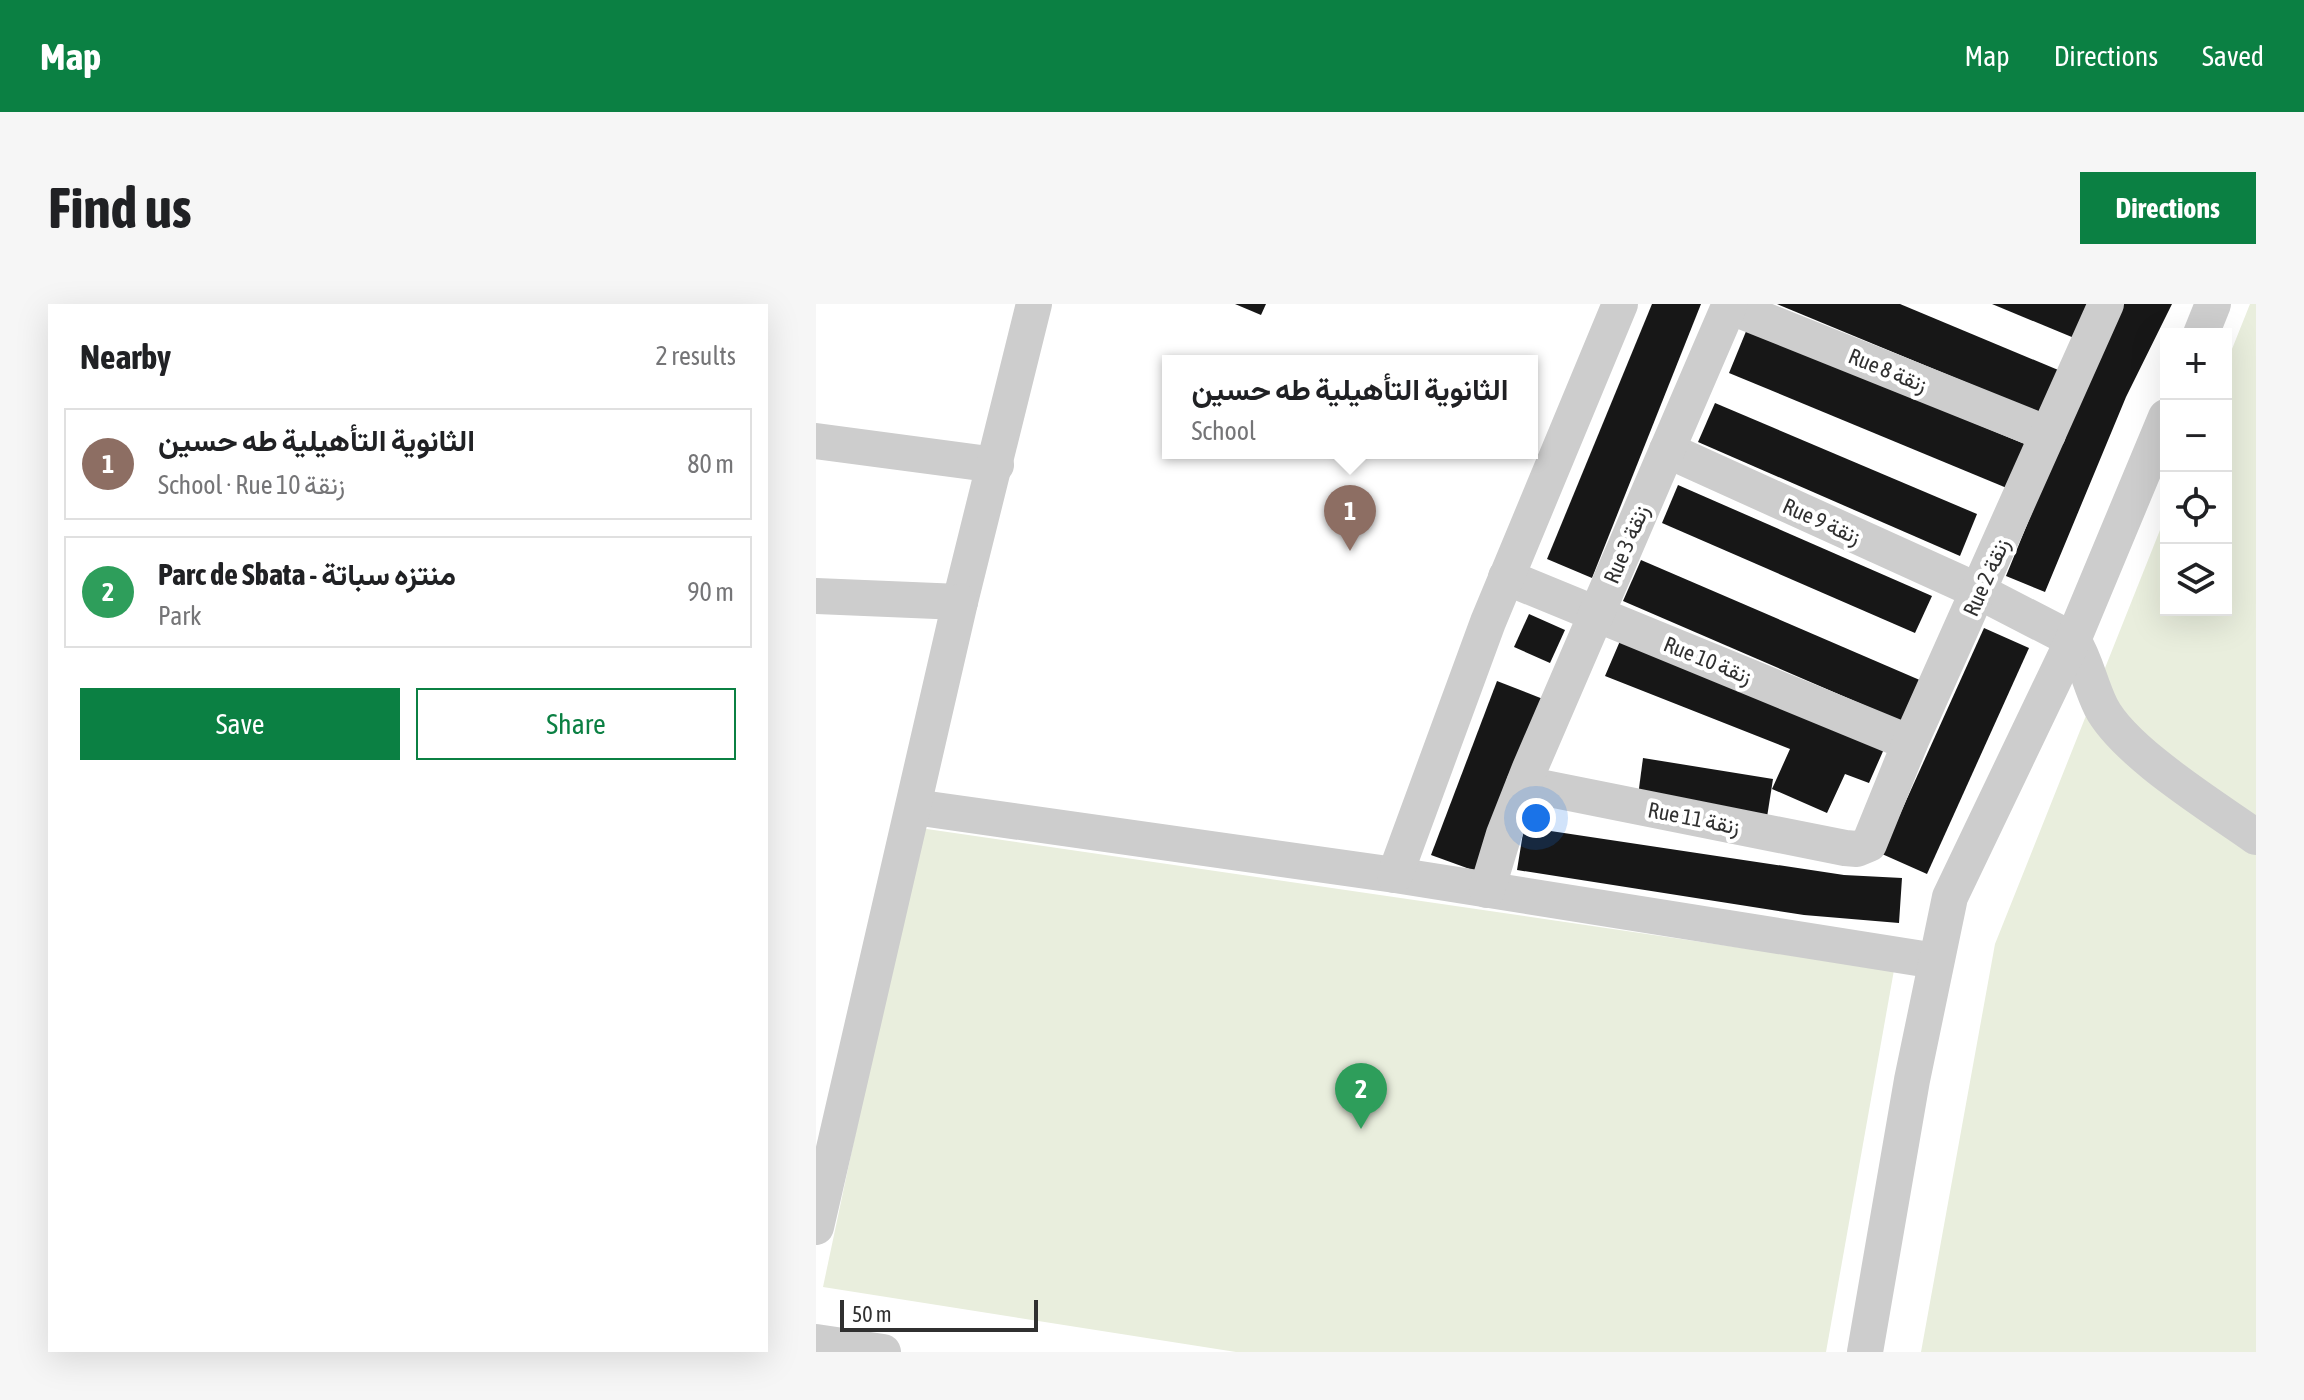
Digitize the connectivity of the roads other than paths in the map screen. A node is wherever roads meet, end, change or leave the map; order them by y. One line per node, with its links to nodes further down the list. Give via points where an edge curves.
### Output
1 (1034, 304): 11 (street)
2 (1620, 304): 12 (street)
3 (2106, 304): 8 (street, Rue 2 زنقة)
4 (2213, 304): 6 (street)
5 (1729, 305): 8 (street, Rue 8 زنقة); 10 (street, Rue 3 زنقة)
6 (2203, 328)
7 (2160, 431): 17 (street)
8 (2048, 434): 13 (street, Rue 2 زنقة)
9 (816, 441): 11 (street)
10 (1667, 450): 13 (street, Rue 9 زنقة); 16 (street, Rue 3 زنقة)
11 (996, 465): 15 (street)
12 (1506, 577): 16 (street, Rue 10 زنقة); 23 (street)
13 (1978, 591): 17 (street, Rue 9 زنقة); 18 (street, Rue 2 زنقة)
14 (816, 596): 15 (street)
15 (960, 602): 20 (street)
16 (1596, 614): 18 (street, Rue 10 زنقة); 19 (street, Rue 3 زنقة)
17 (2073, 640): 21 (street, via 2102,708 2119,730 2179,782); 25 (street, via 1950,897)
18 (1910, 743): 22 (street, Rue 2 زنقة, via 1872,840)
19 (1524, 784): 22 (street, Rue 11 زنقة); 24 (street, Rue 3 زنقة)
20 (914, 807): 23 (street); 26 (street)
21 (2256, 837)
22 (1864, 848)
23 (1395, 875): 24 (street)
24 (1487, 890): 25 (street)
25 (1936, 961): 29 (street)
26 (816, 1227)
27 (816, 1342): 28 (street)
28 (883, 1352)
29 (1865, 1352)

